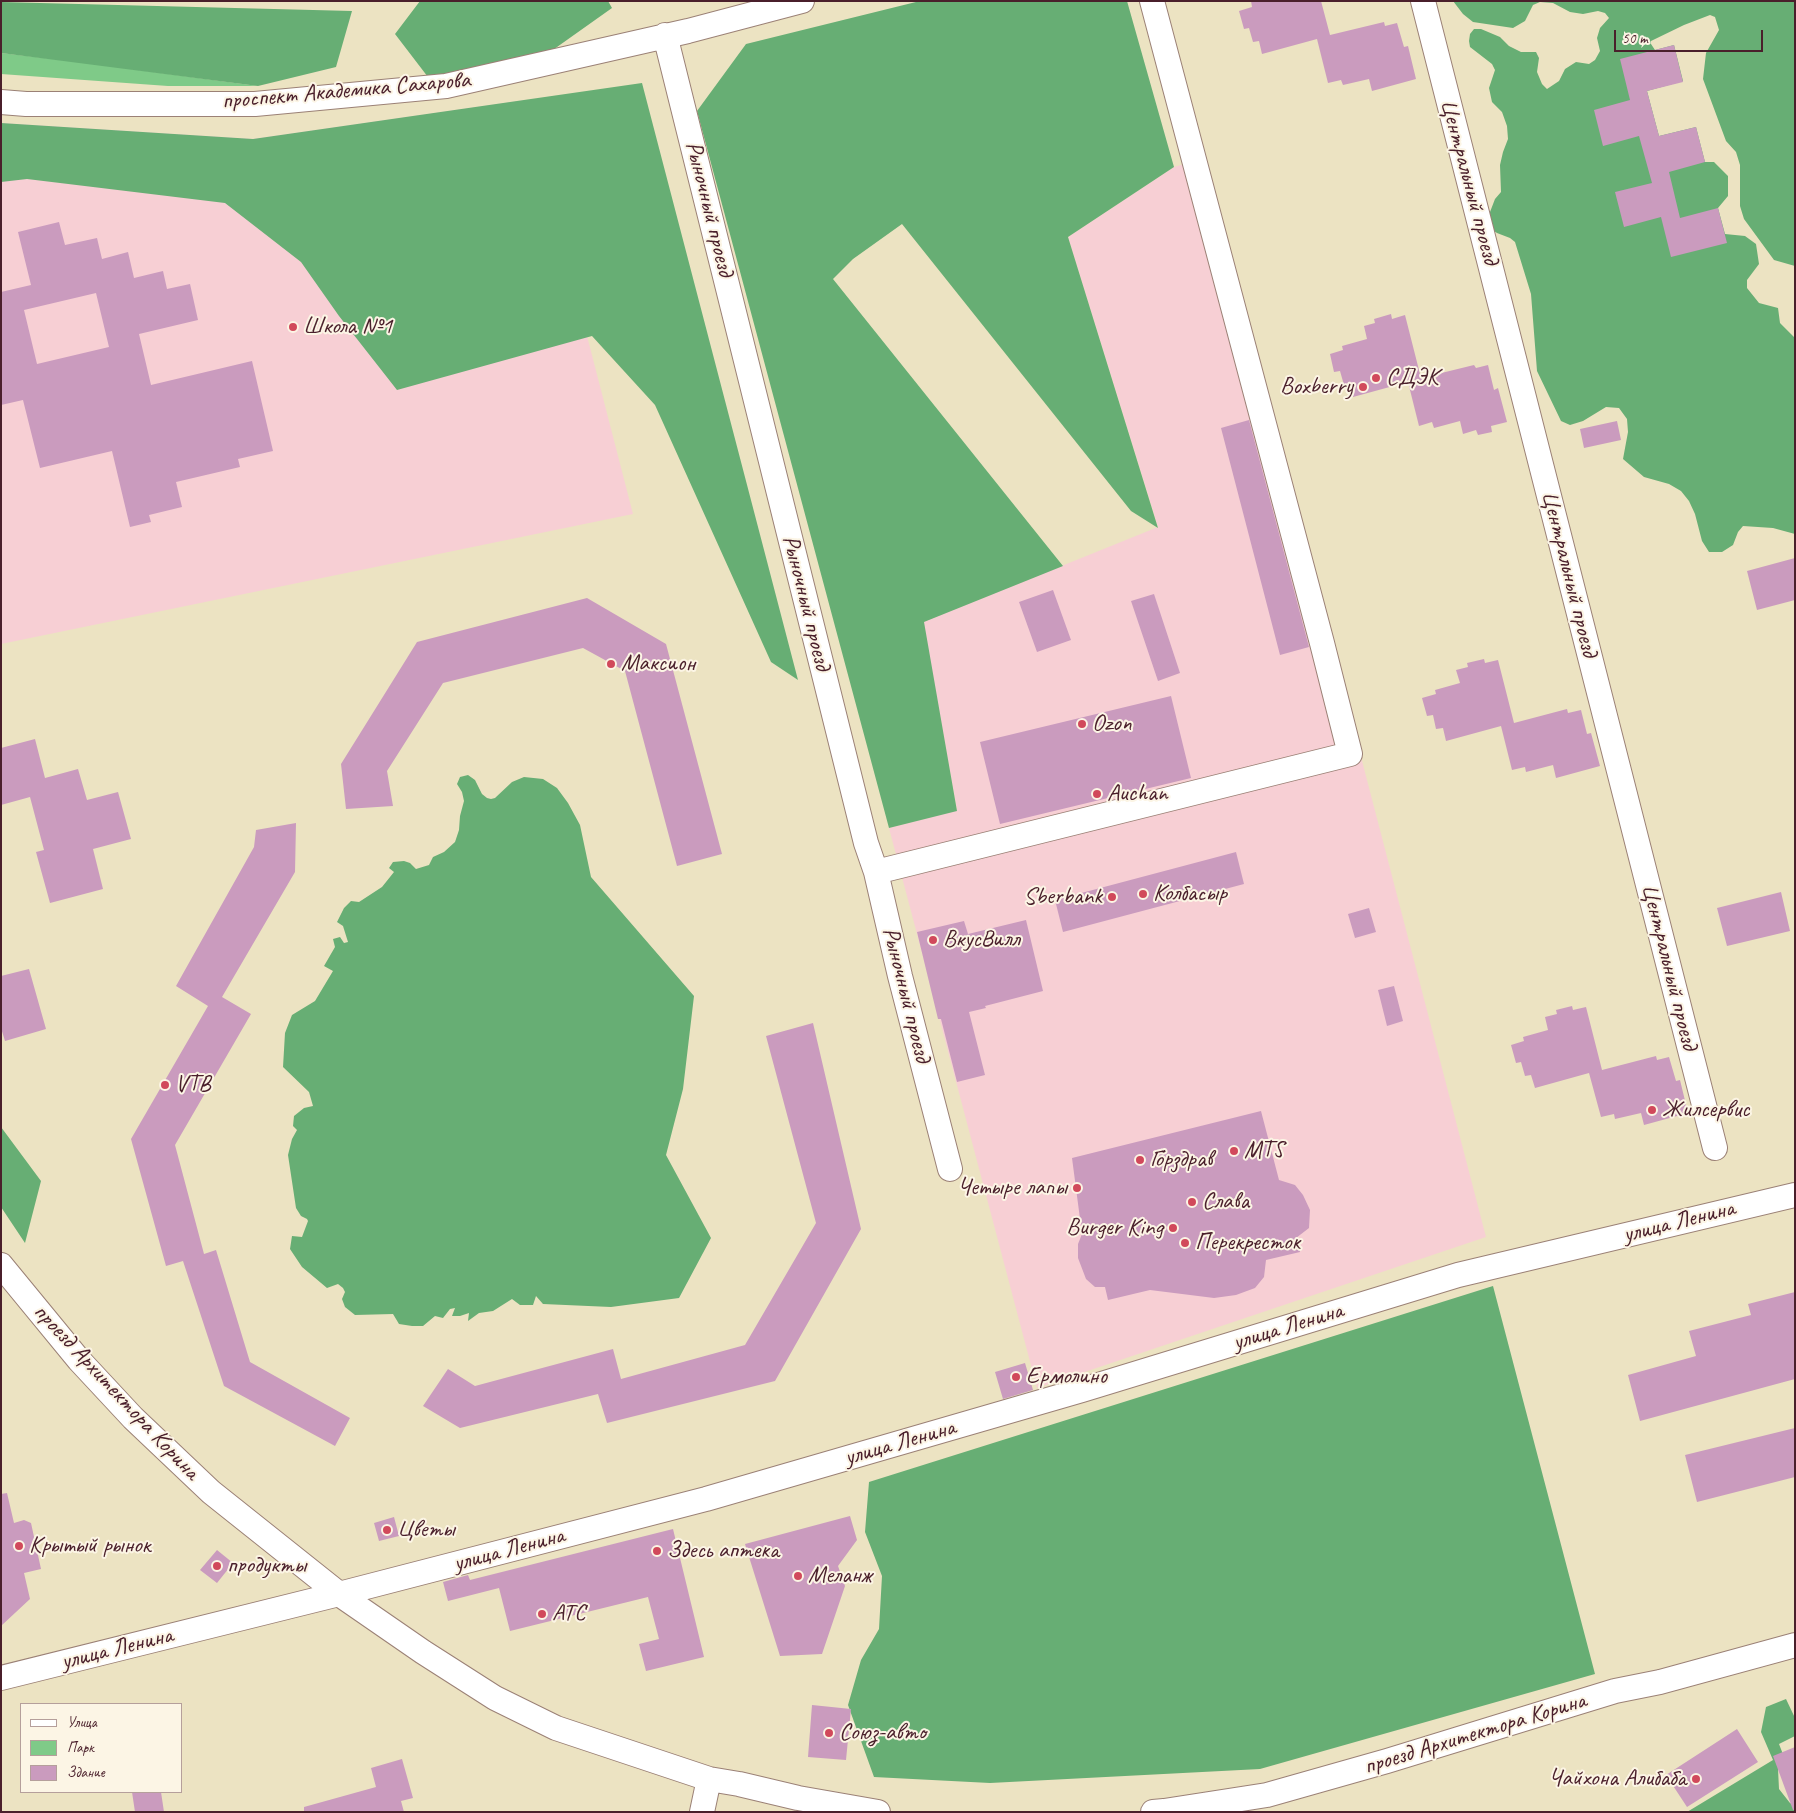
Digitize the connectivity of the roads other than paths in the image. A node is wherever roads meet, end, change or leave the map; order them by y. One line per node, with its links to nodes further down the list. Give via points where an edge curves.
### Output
1 (802, 1): 4 (street, проспект Академика Сахарова)
2 (1152, 1): 6 (street, via 1350,754)
3 (1423, 1): 7 (street, Центральный проезд)
4 (665, 35): 5 (street, проспект Академика Сахарова, via 446,86 255,104); 6 (street, Рыночный проезд)
5 (1, 102)
6 (876, 872): 8 (street, Рыночный проезд)
7 (1715, 1148)
8 (950, 1170)
9 (1795, 1195): 11 (street, улица Ленина, via 1458,1275 1091,1388 706,1499)
10 (1, 1265): 11 (street, проезд Архитектора Корина, via 79,1360 133,1418 210,1492)
11 (339, 1594): 13 (street, улица Ленина); 14 (street, проезд Архитектора Корина, via 487,1693 556,1728)
12 (1795, 1645): 17 (street, проезд Архитектора Корина, via 1615,1691 1266,1795)
13 (1, 1678)
14 (709, 1779): 15 (street); 16 (street, проезд Архитектора Корина)
15 (702, 1812)
16 (878, 1812)
17 (1153, 1812)

